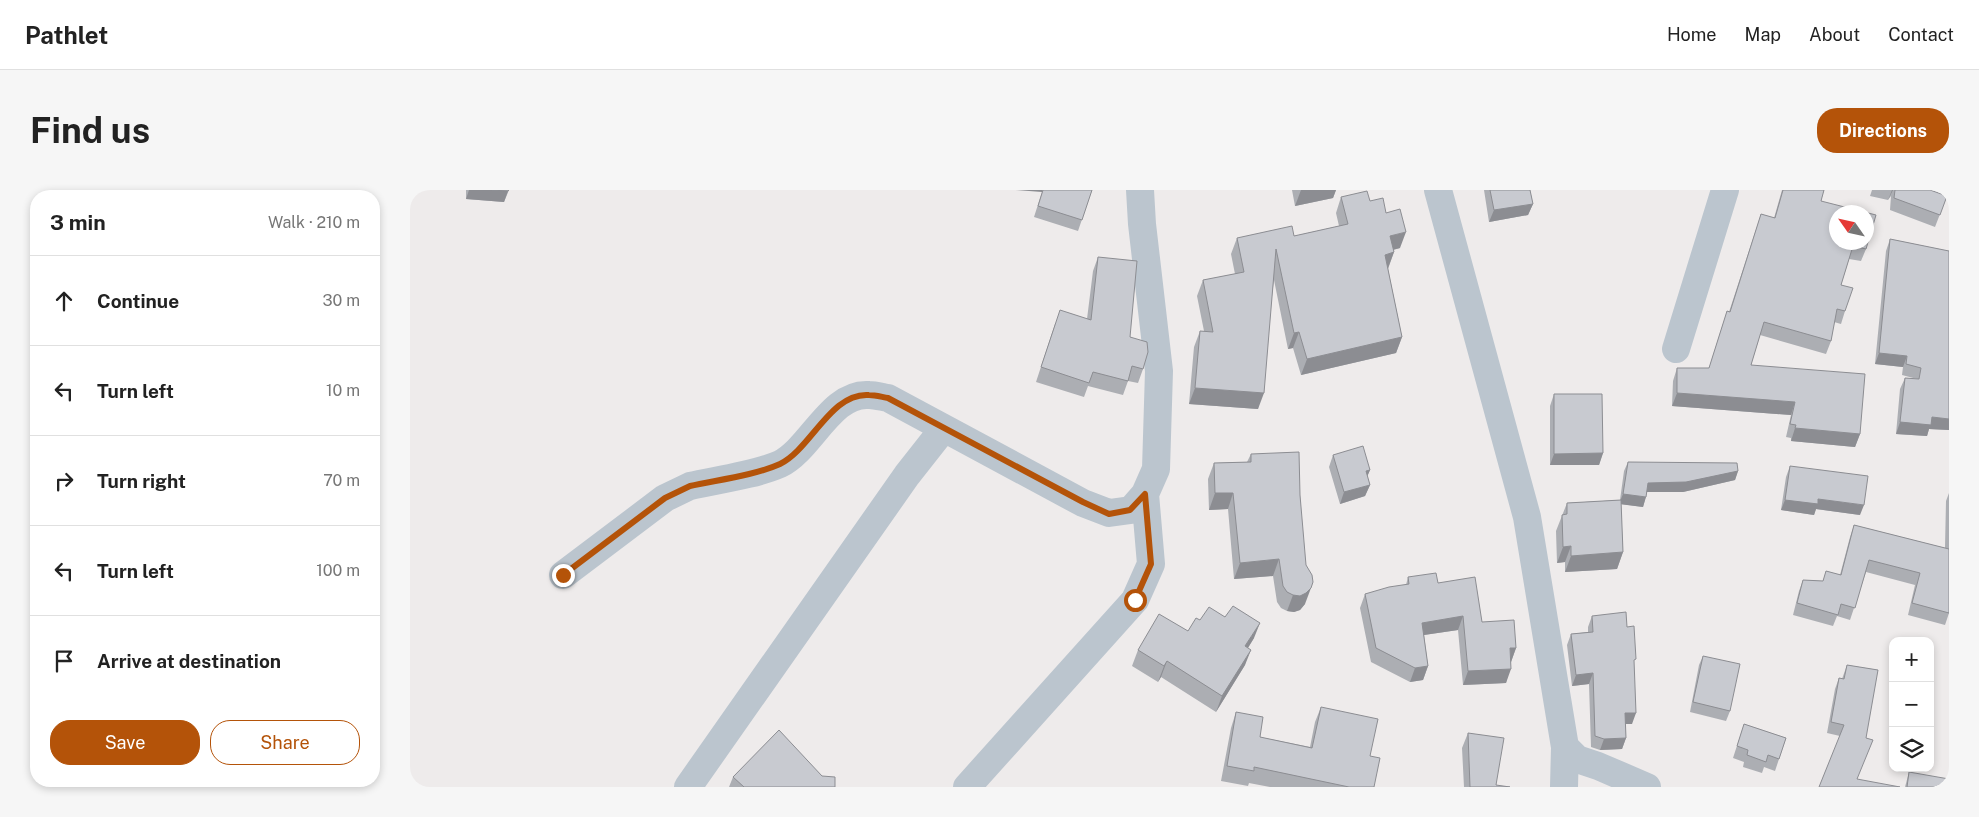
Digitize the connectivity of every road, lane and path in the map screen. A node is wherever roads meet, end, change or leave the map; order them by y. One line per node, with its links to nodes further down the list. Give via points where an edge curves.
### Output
1 (1140, 190): 6 (street, via 1159,372 1156,469)
2 (1438, 190): 8 (street, via 1527,517)
3 (1726, 190): 4 (street)
4 (1676, 349)
5 (944, 428): 6 (street, via 1109,514 1130,510); 7 (street, via 888,398 867,394 849,399 835,408 794,454 780,464 679,490); 9 (street, via 906,476)
6 (1145, 494): 10 (street, via 1151,564 1135,600)
7 (563, 575)
8 (1565, 747): 11 (street); 12 (street, via 1577,759)
9 (688, 787)
10 (967, 787)
11 (1564, 787)
12 (1648, 787)

